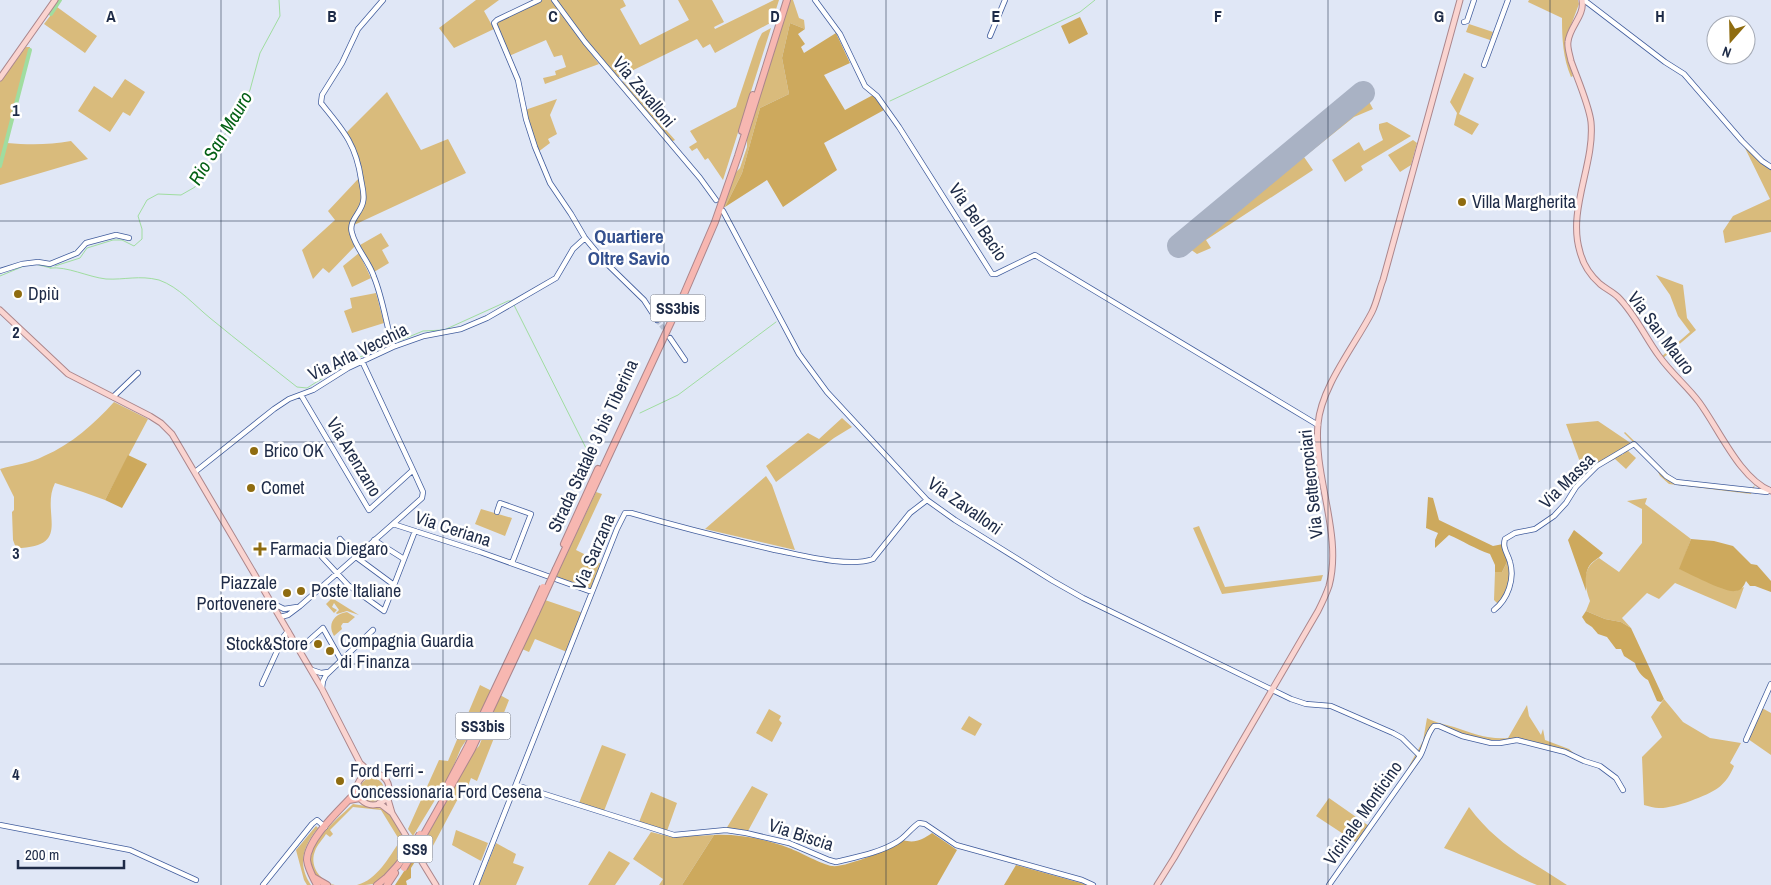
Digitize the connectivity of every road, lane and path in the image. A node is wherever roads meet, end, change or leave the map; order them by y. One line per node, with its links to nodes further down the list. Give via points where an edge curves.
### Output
1 (55, 0): 17 (main road)
2 (384, 0): 27 (street, via 358,30 322,95 321,103 346,135 359,163 364,202 351,230 374,276)
3 (539, 0): 22 (street, via 494,23 518,80 526,119 550,183)
4 (554, 0): 19 (street, Via Zavalloni)
5 (783, 0): 15 (highway, Strada Statale 3 bis Tiberina / SS3bis)
6 (787, 0): 15 (highway, Strada Statale 3 bis Tiberina / SS3bis)
7 (815, 0): 33 (street, Via Bel Bacio, via 840,34 865,86 890,114 992,274 1035,255)
8 (1005, 0): 14 (street)
9 (1460, 0): 33 (main road, Via Settecrociari, via 1383,280 1372,310 1322,403)
10 (1474, 0): 13 (street)
11 (1508, 0): 16 (street)
12 (1583, 0): 18 (street, via 1684,74 1742,141); 36 (main road, Via San Mauro, via 1568,46 1591,120 1577,230 1580,253 1594,278 1618,297 1673,375 1698,400 1744,470 1756,483)
13 (1464, 22)
14 (990, 36)
15 (774, 37): 83 (highway, Strada Statale 3 bis Tiberina / SS3bis, bridge, via 696,257 534,612 422,835)
16 (1484, 65)
17 (0, 78)
18 (1771, 167)
19 (716, 200)
20 (723, 212): 37 (street, Via Zavalloni, via 813,375)
21 (129, 238): 23 (street, via 116,235 86,242 77,253 50,264 22,264)
22 (585, 238): 25 (street, via 644,300); 27 (street, Via Arla Vecchia, via 573,249 556,278 514,304 461,329)
23 (0, 271)
24 (0, 310): 32 (main road, via 68,374)
25 (657, 320)
26 (670, 338): 28 (street)
27 (392, 344): 29 (street, Via Arla Vecchia)
28 (685, 360)
29 (362, 361): 31 (street, Via Arla Vecchia); 34 (street)
30 (138, 373): 32 (street)
31 (301, 395): 34 (street, Via Arenzano, via 369,510); 35 (street, Via Arla Vecchia, via 274,409)
32 (113, 397): 35 (main road, via 161,423 172,434)
33 (1318, 425): 67 (main road, Via Settecrociari, via 1331,540 1329,586)
34 (413, 470): 39 (street, via 423,492 422,498)
35 (195, 472): 50 (main road)
36 (1770, 491): 53 (street, Via Massa, via 1676,482 1634,444 1597,466 1554,516 1534,529 1515,533 1506,539 1504,548 1511,566 1511,584)
37 (927, 500): 49 (street, Via Sarzana, via 910,513 873,558 864,562 816,558 703,534 626,513); 67 (street, Via Zavalloni, via 1083,598)
38 (497, 512): 46 (street, via 500,503 531,514)
39 (393, 524): 40 (street, Via Ceriana); 42 (street, Via Ceriana)
40 (415, 531): 45 (street); 46 (street, Via Ceriana)
41 (340, 539): 44 (street)
42 (374, 540): 44 (street, Via Ceriana); 45 (street)
43 (322, 557): 47 (street)
44 (356, 557): 47 (street, Via Ceriana); 48 (street)
45 (404, 559): 48 (street)
46 (512, 563): 49 (street, Via Ceriana)
47 (338, 574): 48 (street, via 384,611); 51 (street, Via Ceriana)
48 (394, 585)
49 (592, 592): 73 (street, Via Sarzana)
50 (272, 603): 52 (street); 55 (main road)
51 (300, 606): 52 (street, Via Ceriana); 54 (street, Via Ceriana)
52 (286, 609): 55 (street)
53 (1494, 610)
54 (288, 615): 55 (street, Via Ceriana); 56 (street, Via Ceriana)
55 (280, 616): 56 (main road)
56 (284, 624): 58 (main road)
57 (372, 630): 60 (street)
58 (288, 631): 61 (main road); 64 (street)
59 (304, 645): 60 (street, via 323,628)
60 (341, 660): 62 (street)
61 (311, 670): 62 (street); 63 (main road)
62 (326, 673): 63 (street); 66 (street)
63 (317, 679): 66 (main road)
64 (262, 684)
65 (1771, 684): 68 (street)
66 (322, 689): 70 (main road)
67 (1273, 690): 69 (street, Via Zavalloni, via 1304,704 1331,706 1393,733); 95 (main road, Via Settecrociari)
68 (1746, 740)
69 (1420, 756): 74 (street, via 1432,727 1439,726 1491,743 1517,740 1565,752 1600,766 1616,778); 96 (street, Vicinale Monticino)
70 (360, 763): 71 (main road); 72 (main road)
71 (371, 774): 72 (main road); 76 (main road, via 378,774 386,780)
72 (362, 778): 75 (main road)
73 (516, 784): 93 (street, Via Sarzana); 94 (street, Via Biscia, via 674,835 726,830 746,833 789,843 836,862 889,846 918,823 924,824 956,844)
74 (1622, 790)
75 (357, 791): 77 (main road); 78 (highway)
76 (387, 796): 79 (main road); 80 (main road, SS9)
77 (360, 798): 78 (highway); 79 (main road, via 369,804)
78 (349, 800): 82 (highway)
79 (380, 803): 80 (main road, SS9)
80 (392, 814): 92 (main road, SS9)
81 (0, 825): 85 (street, via 130,850)
82 (325, 826): 84 (highway, via 309,849 308,868); 86 (street, via 317,820 312,824)
83 (401, 866): 89 (highway); 90 (highway); 91 (highway)
84 (312, 876): 87 (highway); 88 (highway)
85 (196, 880)
86 (263, 885)
87 (319, 885)
88 (327, 885)
89 (376, 885)
90 (387, 885)
91 (392, 885)
92 (436, 885)
93 (476, 885)
94 (1093, 885)
95 (1156, 885)
96 (1330, 885)

